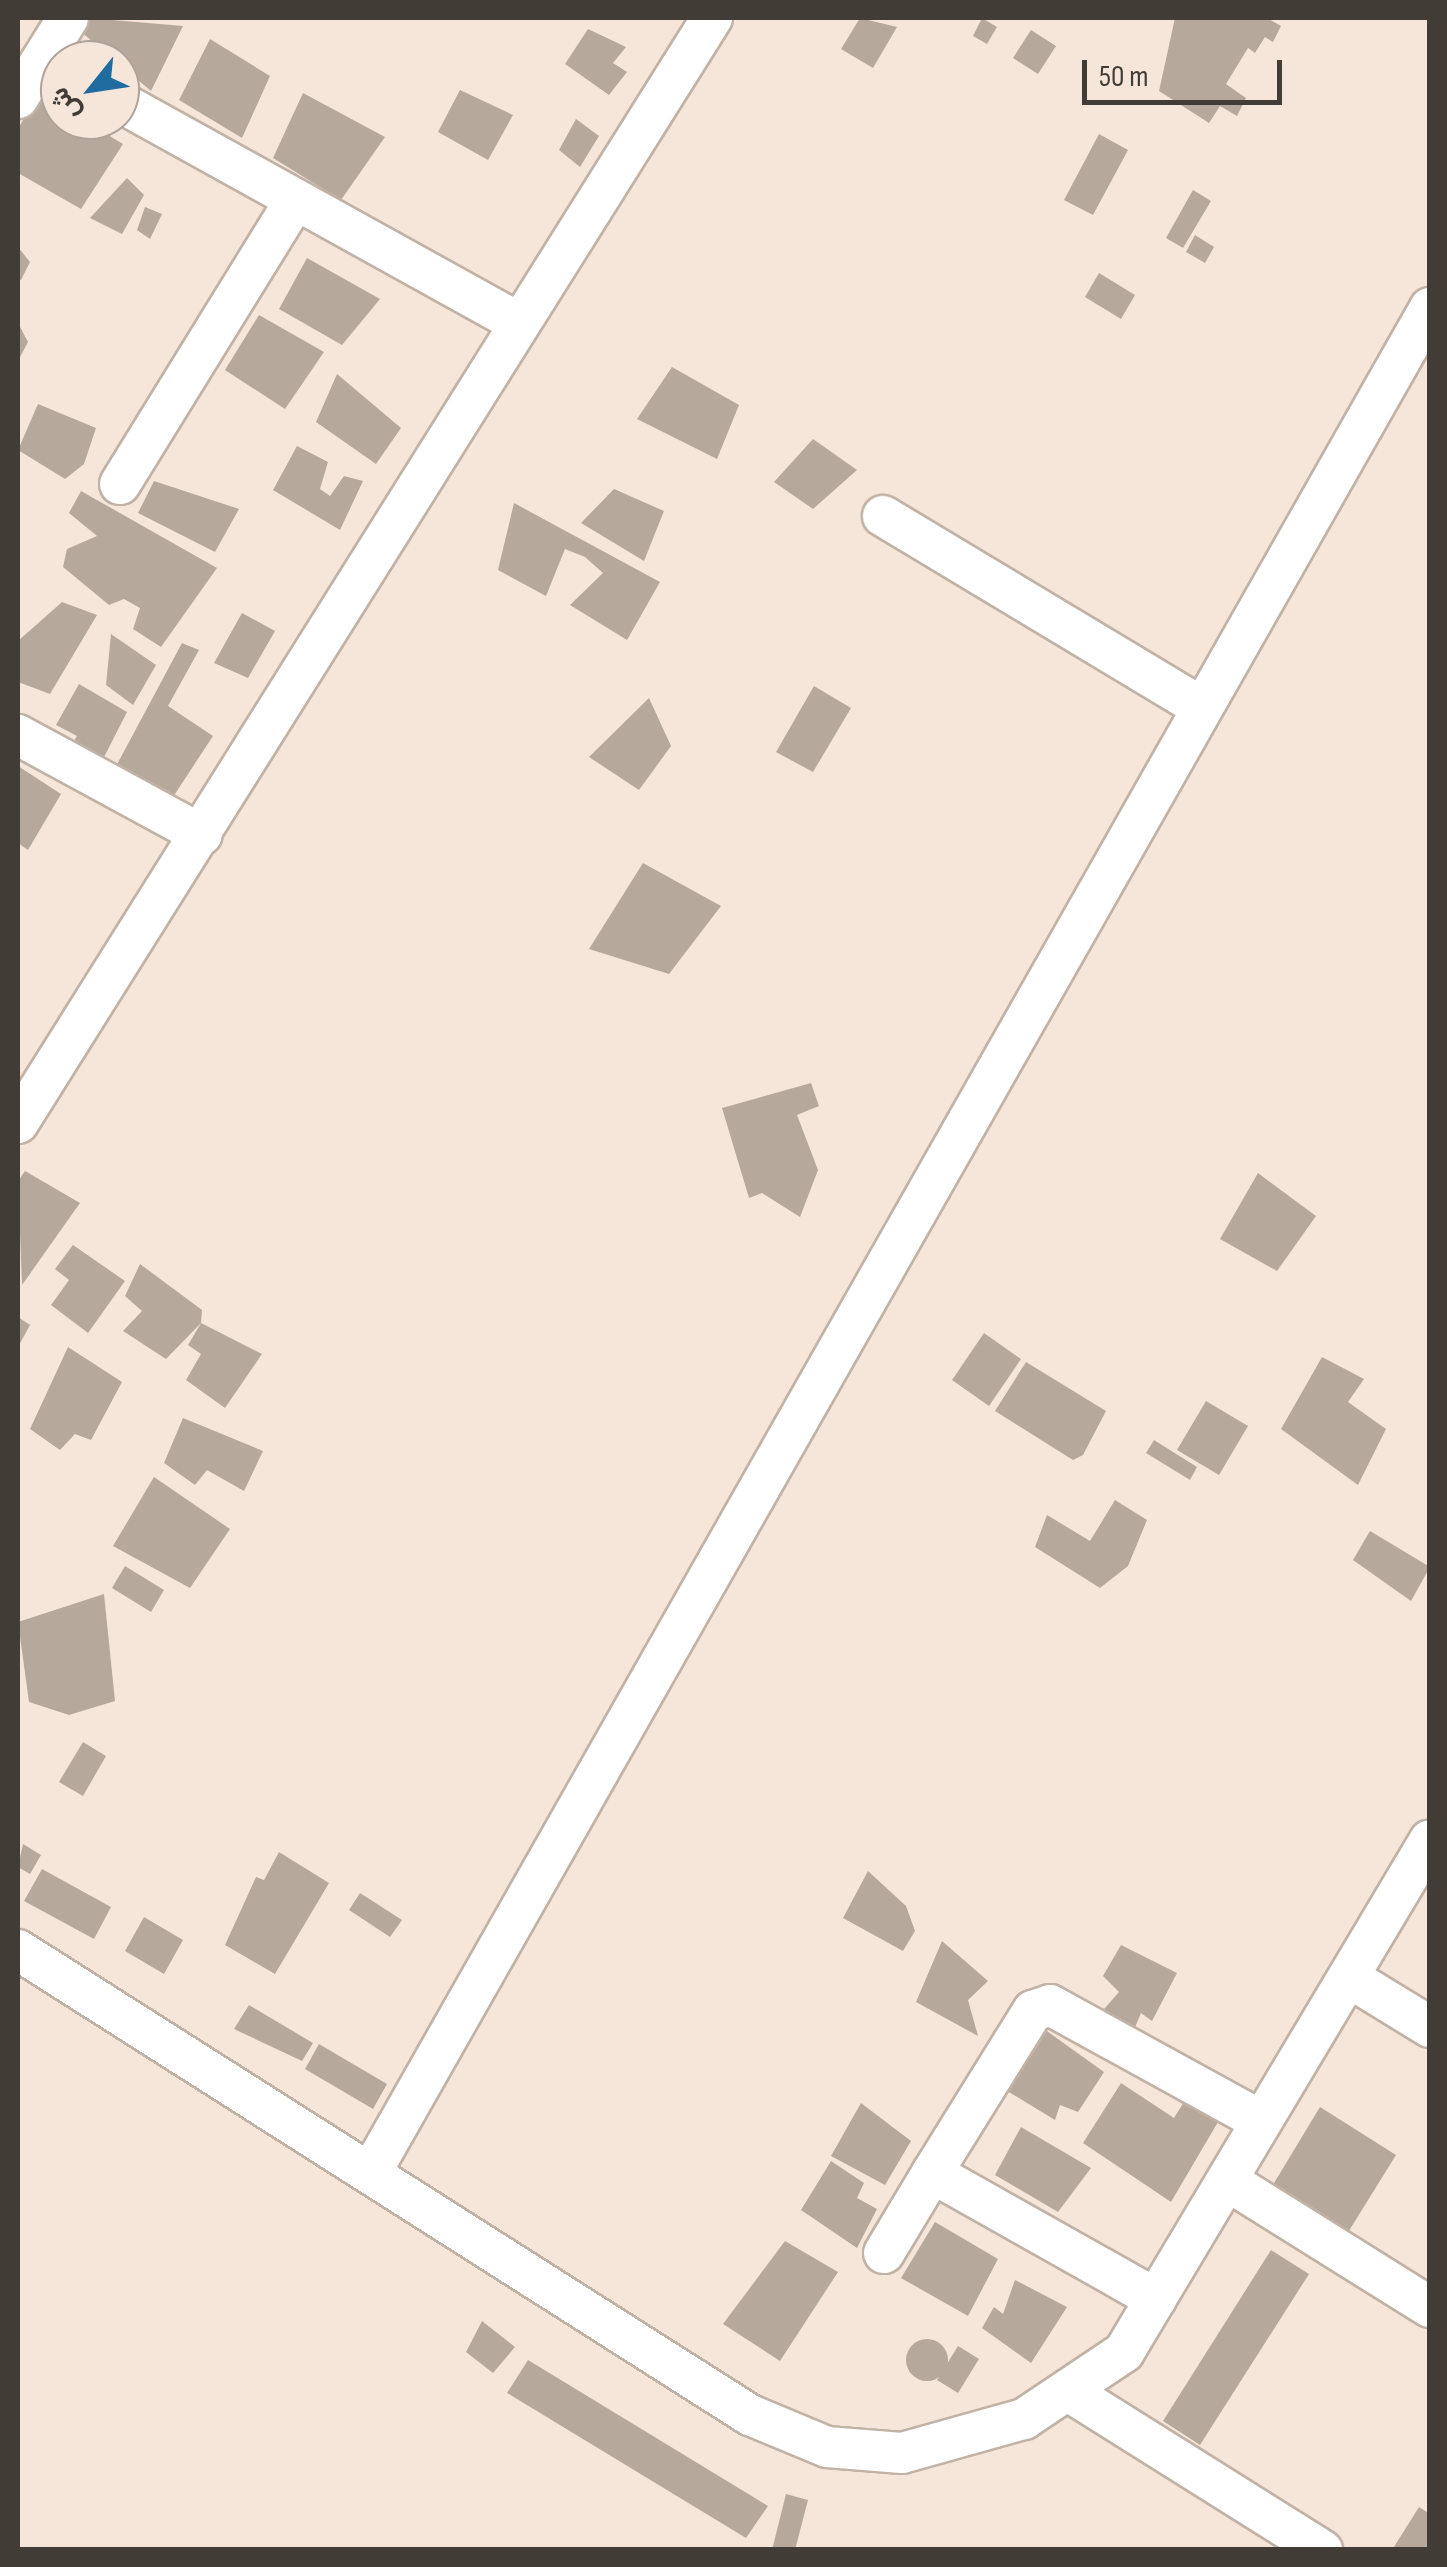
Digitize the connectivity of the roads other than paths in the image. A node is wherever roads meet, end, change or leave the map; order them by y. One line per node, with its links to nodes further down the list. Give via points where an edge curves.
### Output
1 (712, 18): 7 (street)
2 (40, 75): 3 (street)
3 (18, 98)
4 (140, 114): 5 (street)
5 (293, 204): 7 (street); 8 (street)
6 (1430, 308): 10 (street)
7 (518, 322): 12 (street)
8 (120, 484)
9 (883, 516): 10 (street)
10 (1202, 708): 19 (street)
11 (18, 735): 12 (street)
12 (202, 835): 13 (street)
13 (18, 1123)
14 (1425, 1857): 16 (street)
15 (18, 1950): 19 (street)
16 (1350, 1978): 17 (street); 18 (street)
17 (1430, 2027)
18 (1261, 2122): 20 (street, via 1050,2005 1033,2010); 21 (street)
19 (371, 2172): 25 (street, via 794,2437 875,2453 944,2448)
20 (932, 2173): 22 (street); 23 (street)
21 (1228, 2180): 23 (street); 24 (street)
22 (884, 2253)
23 (1156, 2299): 25 (street, via 1124,2352)
24 (1430, 2307)
25 (1072, 2394): 26 (street)
26 (1322, 2550)

